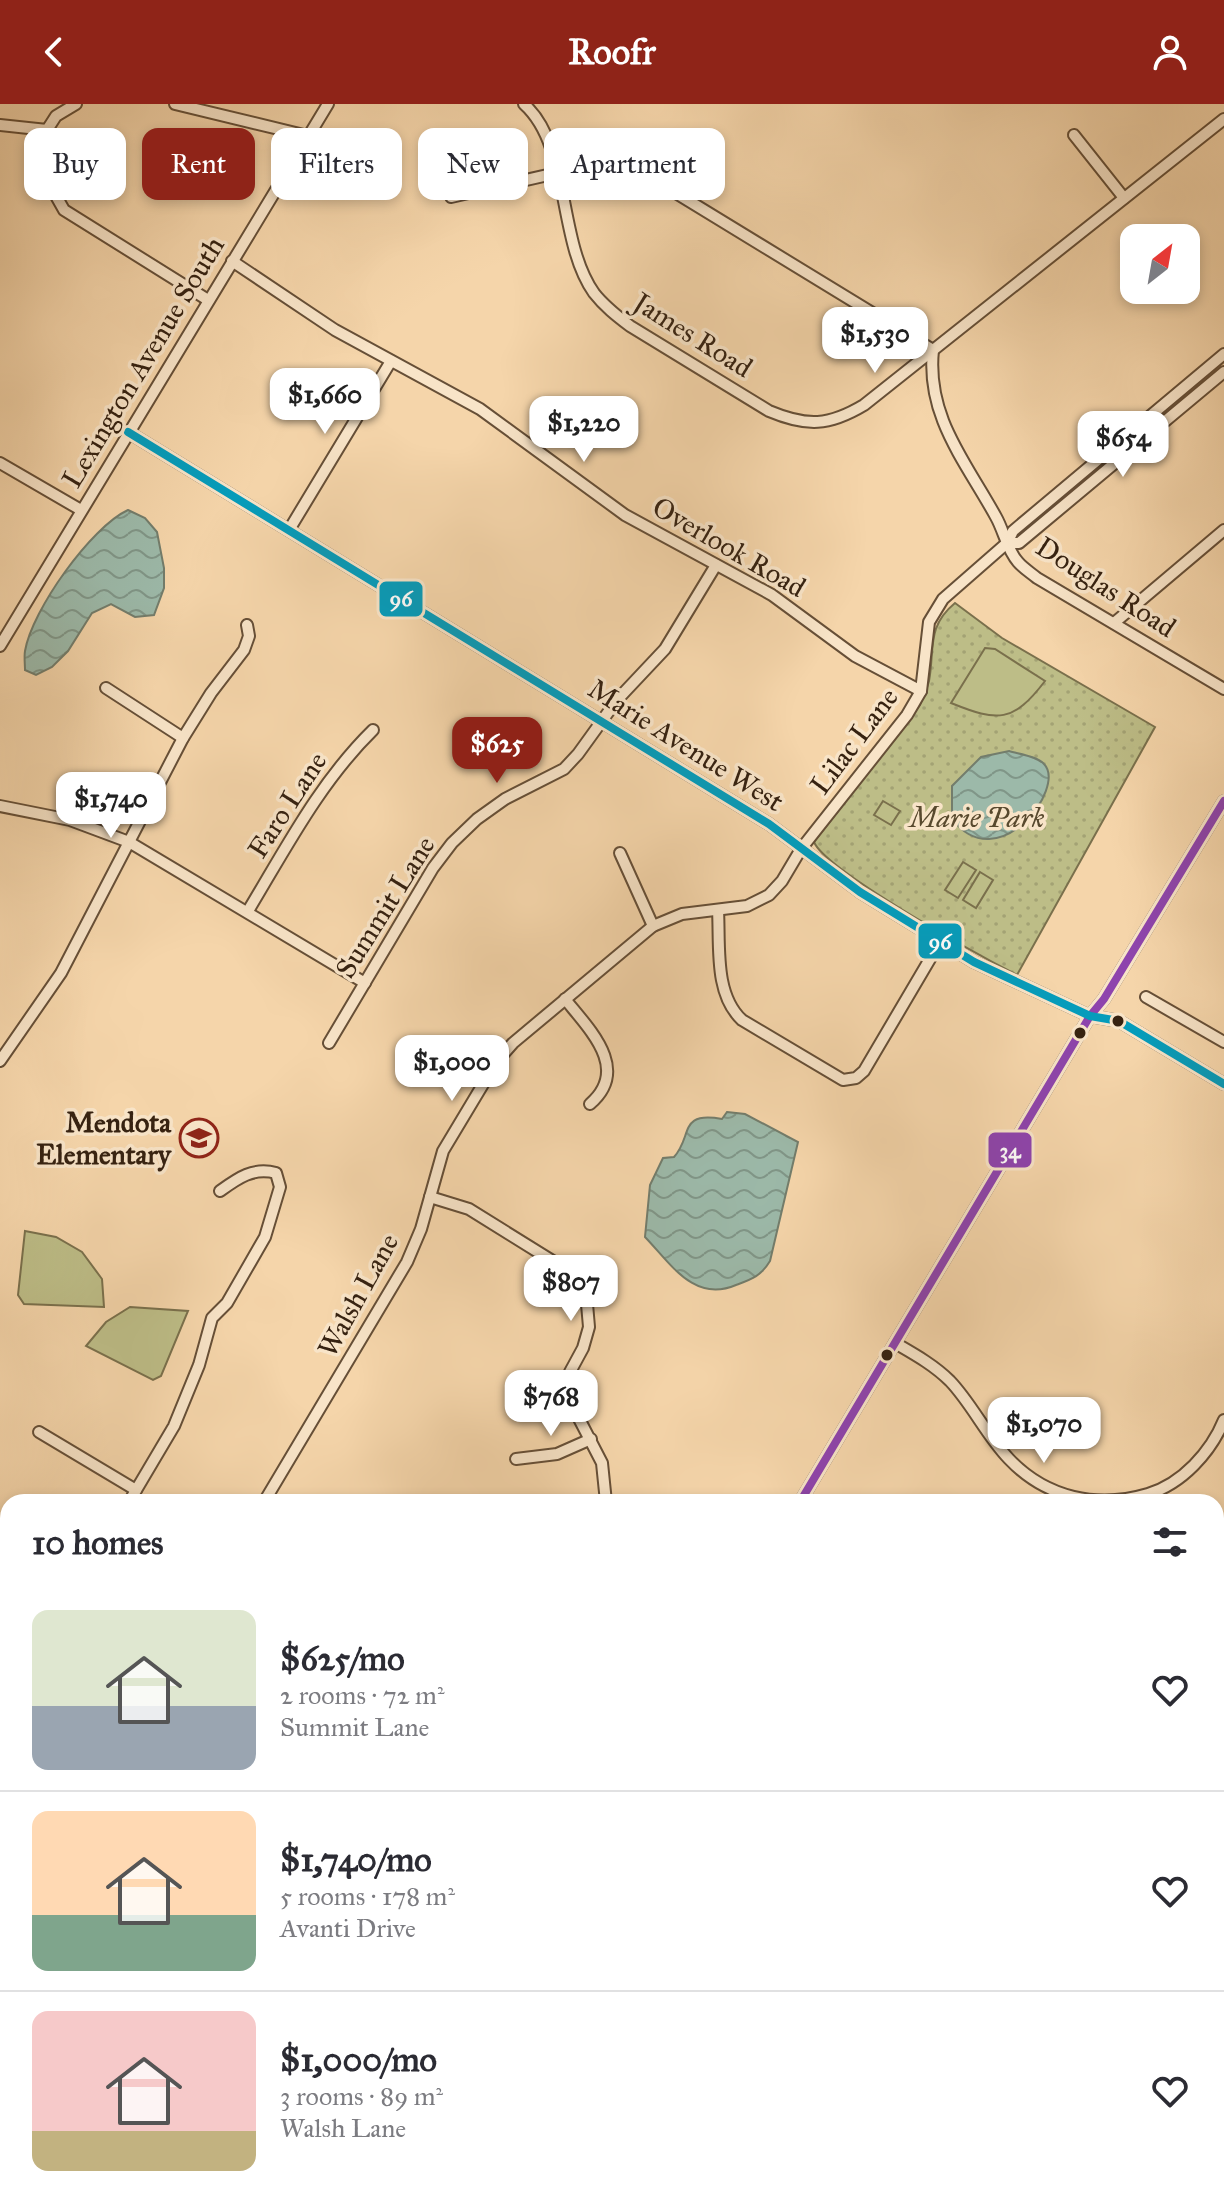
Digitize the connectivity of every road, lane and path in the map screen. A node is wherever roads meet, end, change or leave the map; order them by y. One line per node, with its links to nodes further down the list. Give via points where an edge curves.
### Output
1 (76, 104): 8 (street, via 56,116)
2 (175, 104): 9 (street)
3 (328, 104): 10 (street, Lexington Avenue South)
4 (524, 104): 11 (street)
5 (1224, 119): 14 (street, James Road)
6 (0, 125): 7 (street)
7 (28, 128)
8 (48, 128)
9 (275, 128)
10 (313, 128)
11 (544, 132)
12 (1074, 135): 14 (street)
13 (271, 197): 18 (street, Lexington Avenue South)
14 (1124, 198): 20 (street, James Road)
15 (58, 200): 19 (street, via 64,210)
16 (563, 200): 20 (street, James Road, via 581,270 602,302 630,326 793,421 843,417)
17 (687, 200): 20 (street)
18 (232, 261): 19 (street, Lexington Avenue South); 22 (street, Overlook Road)
19 (208, 300): 24 (street, Lexington Avenue South)
20 (933, 350): 29 (street, Douglas Road, via 934,388 943,423)
21 (1224, 354): 29 (street, Lilac Lane, via 1013,531)
22 (391, 361): 27 (street); 30 (street, Overlook Road, via 480,409 625,515)
23 (1224, 372): 29 (street, Lilac Lane, via 1019,543)
24 (128, 432): 26 (street, Lexington Avenue South); 27 (street, Marie Avenue West)
25 (0, 463): 26 (street)
26 (81, 510): 33 (street, Lexington Avenue South)
27 (289, 530): 37 (street, Marie Avenue West)
28 (1224, 530): 31 (street)
29 (1007, 543): 31 (street, Douglas Road, via 1016,560 1037,578); 36 (street, Lilac Lane, via 943,599 929,622)
30 (716, 565): 36 (street, Overlook Road, via 772,595 855,656); 37 (street, Summit Lane, via 665,649)
31 (1114, 623): 35 (street, Douglas Road)
32 (247, 625): 39 (street, via 244,650)
33 (0, 646)
34 (106, 688): 39 (street)
35 (1224, 689)
36 (921, 691): 43 (street, Lilac Lane)
37 (601, 720): 43 (street, Marie Avenue West); 49 (street, Summit Lane, via 564,769 505,799 452,843)
38 (373, 730): 46 (street, Faro Lane, via 324,786)
39 (183, 738): 42 (street)
40 (1224, 801): 52 (street)
41 (0, 806): 42 (street, via 70,820)
42 (129, 842): 46 (street); 55 (street, via 54,986)
43 (801, 849): 45 (street, Walsh Lane, via 769,895 747,906); 48 (street, Marie Avenue West)
44 (620, 853): 47 (street)
45 (718, 910): 47 (street, Walsh Lane, via 682,914); 48 (street, via 723,991 731,1010 843,1080 864,1071)
46 (248, 911): 49 (street)
47 (653, 926): 51 (street, Walsh Lane)
48 (940, 942): 52 (street, Marie Avenue West)
49 (365, 983): 54 (street, Summit Lane)
50 (1146, 997): 53 (street)
51 (565, 999): 57 (street, via 606,1058 607,1077); 59 (street, Walsh Lane, via 497,1061 443,1151)
52 (1090, 1016): 56 (street, Marie Avenue West, via 1119,1021); 60 (street)
53 (1224, 1042)
54 (329, 1043)
55 (2, 1053)
56 (1224, 1084)
57 (590, 1104)
58 (220, 1191): 65 (street, via 261,1169 276,1173 280,1187 265,1237 227,1303 212,1318 174,1426)
59 (430, 1197): 63 (street, via 469,1209 559,1265 577,1283 587,1304 589,1327 570,1372 568,1391); 67 (street, Walsh Lane, via 407,1262)
60 (895, 1343): 69 (street); 70 (street, via 951,1382 1008,1458)
61 (1224, 1420): 71 (street, via 1190,1469)
62 (39, 1432): 65 (street)
63 (591, 1439): 64 (street, via 557,1454); 68 (street, via 602,1463)
64 (516, 1459)
65 (136, 1490): 66 (street)
66 (134, 1494)
67 (269, 1494)
68 (605, 1494)
69 (805, 1494)
70 (1061, 1494)
71 (1147, 1494)

